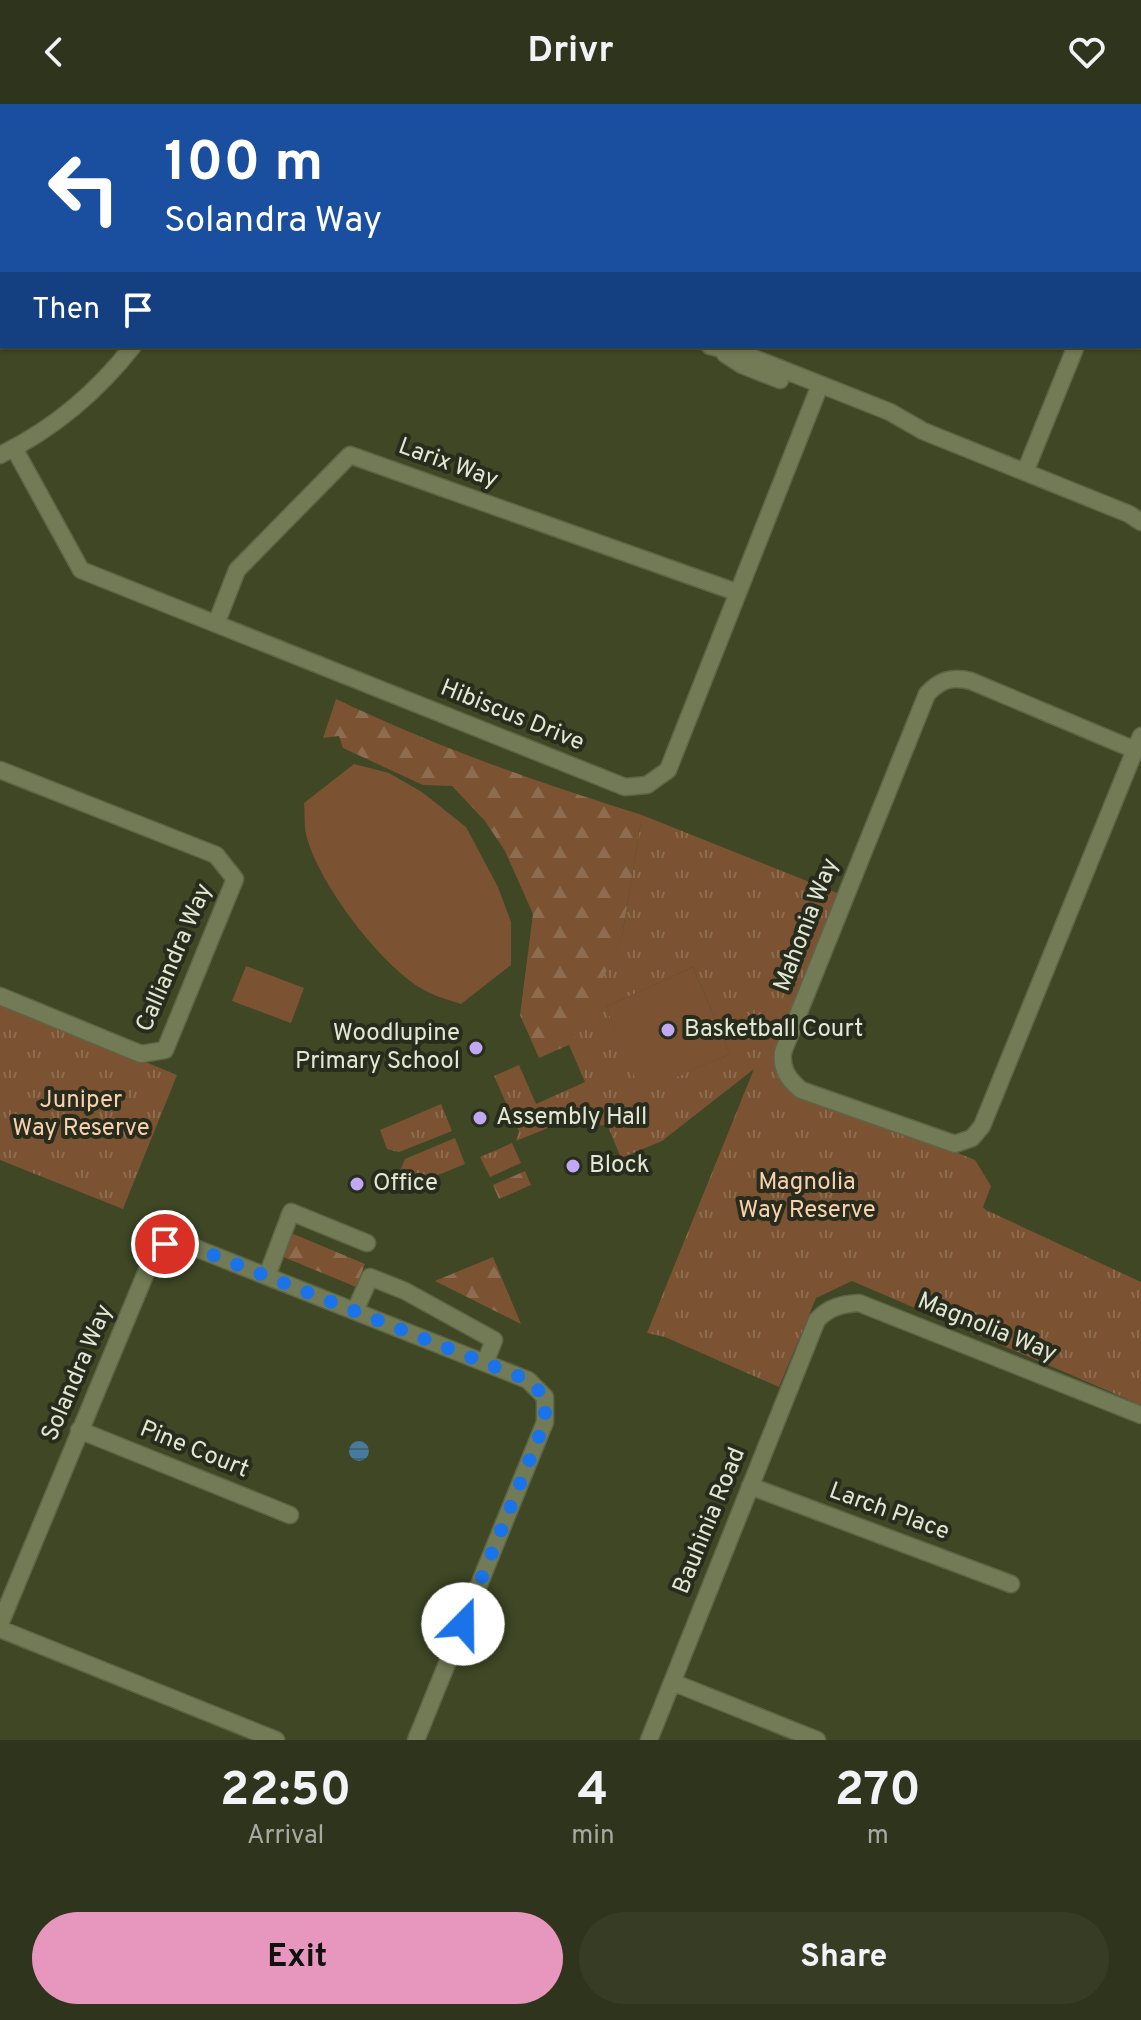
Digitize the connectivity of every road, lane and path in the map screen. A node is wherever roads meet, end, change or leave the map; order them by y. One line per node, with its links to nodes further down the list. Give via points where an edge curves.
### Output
1 (131, 348): 5 (street, via 90,394)
2 (718, 348): 4 (street, via 746,355)
3 (1075, 348): 6 (street)
4 (818, 389): 6 (street, via 890,412); 8 (street, Hibiscus Drive)
5 (7, 451): 9 (street, Hibiscus Drive, via 81,570)
6 (1025, 472): 7 (street)
7 (1137, 517)
8 (736, 592): 9 (street, Larix Way, via 350,455 237,570); 9 (street, Hibiscus Drive, via 668,770 647,785 625,787)
9 (216, 624)
10 (1138, 743): 10 (street, Mahonia Way, via 982,1126 972,1138 955,1144 793,1083 782,1065 783,1052 915,722 936,684 947,679 971,681)
11 (0, 770): 12 (street, Calliandra Way, via 216,855 235,879 165,1050 141,1054)
12 (0, 996)
13 (367, 1243): 14 (street, via 291,1212)
14 (267, 1276): 15 (street, Solandra Way); 19 (street, Solandra Way, via 193,1247 165,1244 150,1263)
15 (355, 1311): 17 (street, Solandra Way); 17 (street, via 370,1277 494,1340)
16 (817, 1320): 18 (street, Magnolia Way, via 835,1307 859,1303); 20 (street, Bauhinia Road)
17 (485, 1363): 26 (street, Solandra Way, via 528,1380 545,1397 545,1422)
18 (1141, 1415)
19 (79, 1430): 21 (street, Pine Court); 23 (street, Solandra Way)
20 (750, 1486): 22 (street, Larch Place); 24 (street, Bauhinia Road)
21 (290, 1515)
22 (1011, 1584)
23 (0, 1627): 25 (street, Solandra Way)
24 (672, 1682): 27 (street, Bauhinia Road); 28 (street)
25 (276, 1740)
26 (416, 1740)
27 (649, 1740)
28 (817, 1740)

